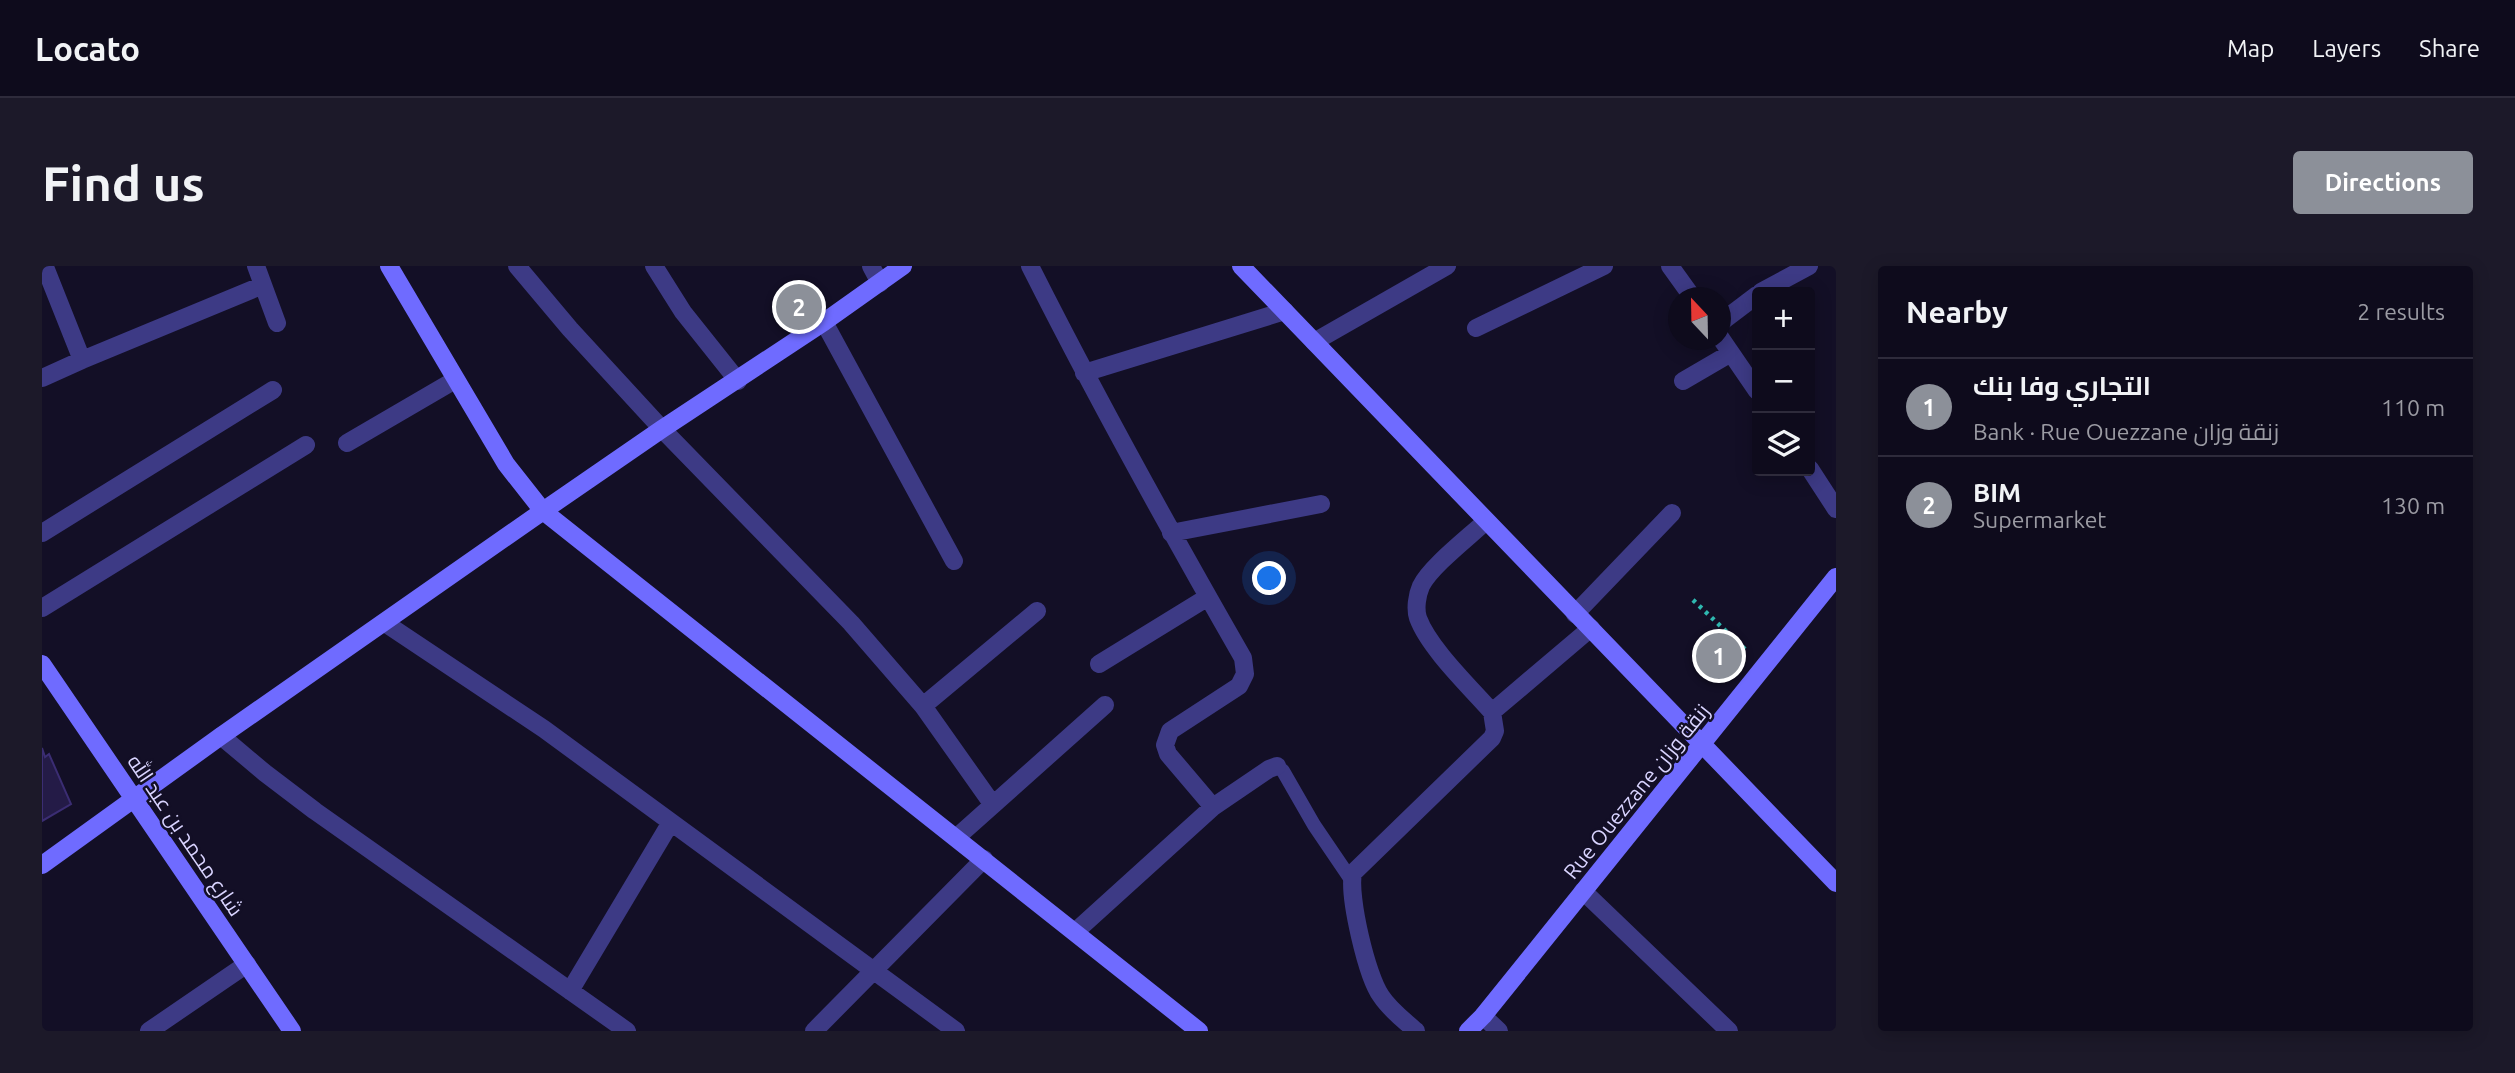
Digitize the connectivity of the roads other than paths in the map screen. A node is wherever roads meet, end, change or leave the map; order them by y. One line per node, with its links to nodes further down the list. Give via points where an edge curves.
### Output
1 (256, 266): 15 (street)
2 (389, 266): 30 (street)
3 (517, 266): 35 (street)
4 (654, 266): 31 (street, via 683,312)
5 (871, 266): 14 (street)
6 (903, 266): 14 (street)
7 (1030, 266): 28 (street)
8 (1241, 266): 19 (street)
9 (1447, 266): 24 (street)
10 (1604, 266): 23 (street)
11 (1670, 266): 16 (street)
12 (1809, 266): 17 (street)
13 (44, 267): 27 (street)
14 (880, 283): 21 (street)
15 (263, 285): 22 (street); 27 (street)
16 (1685, 287)
17 (1772, 287)
18 (1752, 299): 20 (street)
19 (1285, 311): 24 (street); 28 (street)
20 (1731, 315)
21 (824, 322): 31 (street); 46 (street)
22 (277, 323)
23 (1476, 328)
24 (1314, 342): 43 (street)
25 (1729, 350): 26 (street)
26 (1731, 353): 32 (street); 33 (street)
27 (82, 360): 29 (street)
28 (1084, 373): 45 (street)
29 (42, 378)
30 (455, 380): 36 (street); 41 (street, via 506,464)
31 (738, 380): 35 (street)
32 (1683, 381)
33 (1752, 384)
34 (273, 390): 44 (street)
35 (662, 429): 41 (street); 57 (street, via 851,622)
36 (346, 443)
37 (306, 445): 49 (street)
38 (1814, 476): 40 (street)
39 (1321, 504): 45 (street)
40 (1836, 509)
41 (543, 511): 52 (street); 66 (street)
42 (1672, 513): 51 (street)
43 (1486, 522): 51 (street); 58 (street, via 1421,585 1417,616 1428,638)
44 (42, 533)
45 (1171, 533): 48 (street)
46 (954, 561)
47 (1836, 577): 60 (street, Rue Ouezzane زنقة وزان)
48 (1208, 597): 55 (street); 64 (street, via 1243,658 1245,674 1239,686 1170,731 1165,744 1168,754)
49 (42, 608)
50 (1037, 611): 57 (street)
51 (1575, 614): 53 (street)
52 (385, 623): 59 (street); 65 (street, via 544,729)
53 (1591, 628): 58 (street); 60 (street)
54 (42, 664): 62 (street, شارع محمد بن عبد الله)
55 (1099, 664)
56 (1105, 705): 63 (street)
57 (923, 706): 63 (street)
58 (1492, 712): 69 (street, via 1496,731 1492,738 1361,864)
59 (221, 736): 62 (street); 75 (street, via 315,811)
60 (1701, 745): 70 (street); 71 (street, Rue Ouezzane زنقة وزان)
61 (1277, 766): 64 (street); 69 (lane)
62 (135, 800): 68 (street); 73 (street, شارع محمد بن عبد الله)
63 (993, 805): 66 (street)
64 (1213, 807): 72 (street)
65 (671, 822): 74 (street); 75 (street)
66 (957, 837): 67 (street)
67 (984, 859): 72 (street); 74 (street)
68 (42, 865)
69 (1352, 881): 83 (street, via 1372,981 1392,1010)
70 (1836, 883)
71 (1583, 891): 76 (street, Rue Ouezzane زنقة وزان); 86 (street)
72 (1075, 932): 82 (street)
73 (247, 964): 77 (street); 78 (street, شارع محمد بن عبد الله)
74 (874, 972): 80 (street); 81 (street)
75 (570, 991): 79 (street)
76 (1483, 1016): 84 (street, Rue Ouezzane زنقة وزان); 85 (street)
77 (149, 1031)
78 (292, 1031)
79 (627, 1031)
80 (814, 1031)
81 (956, 1031)
82 (1199, 1031)
83 (1416, 1031)
84 (1468, 1031)
85 (1499, 1031)
86 (1729, 1031)

